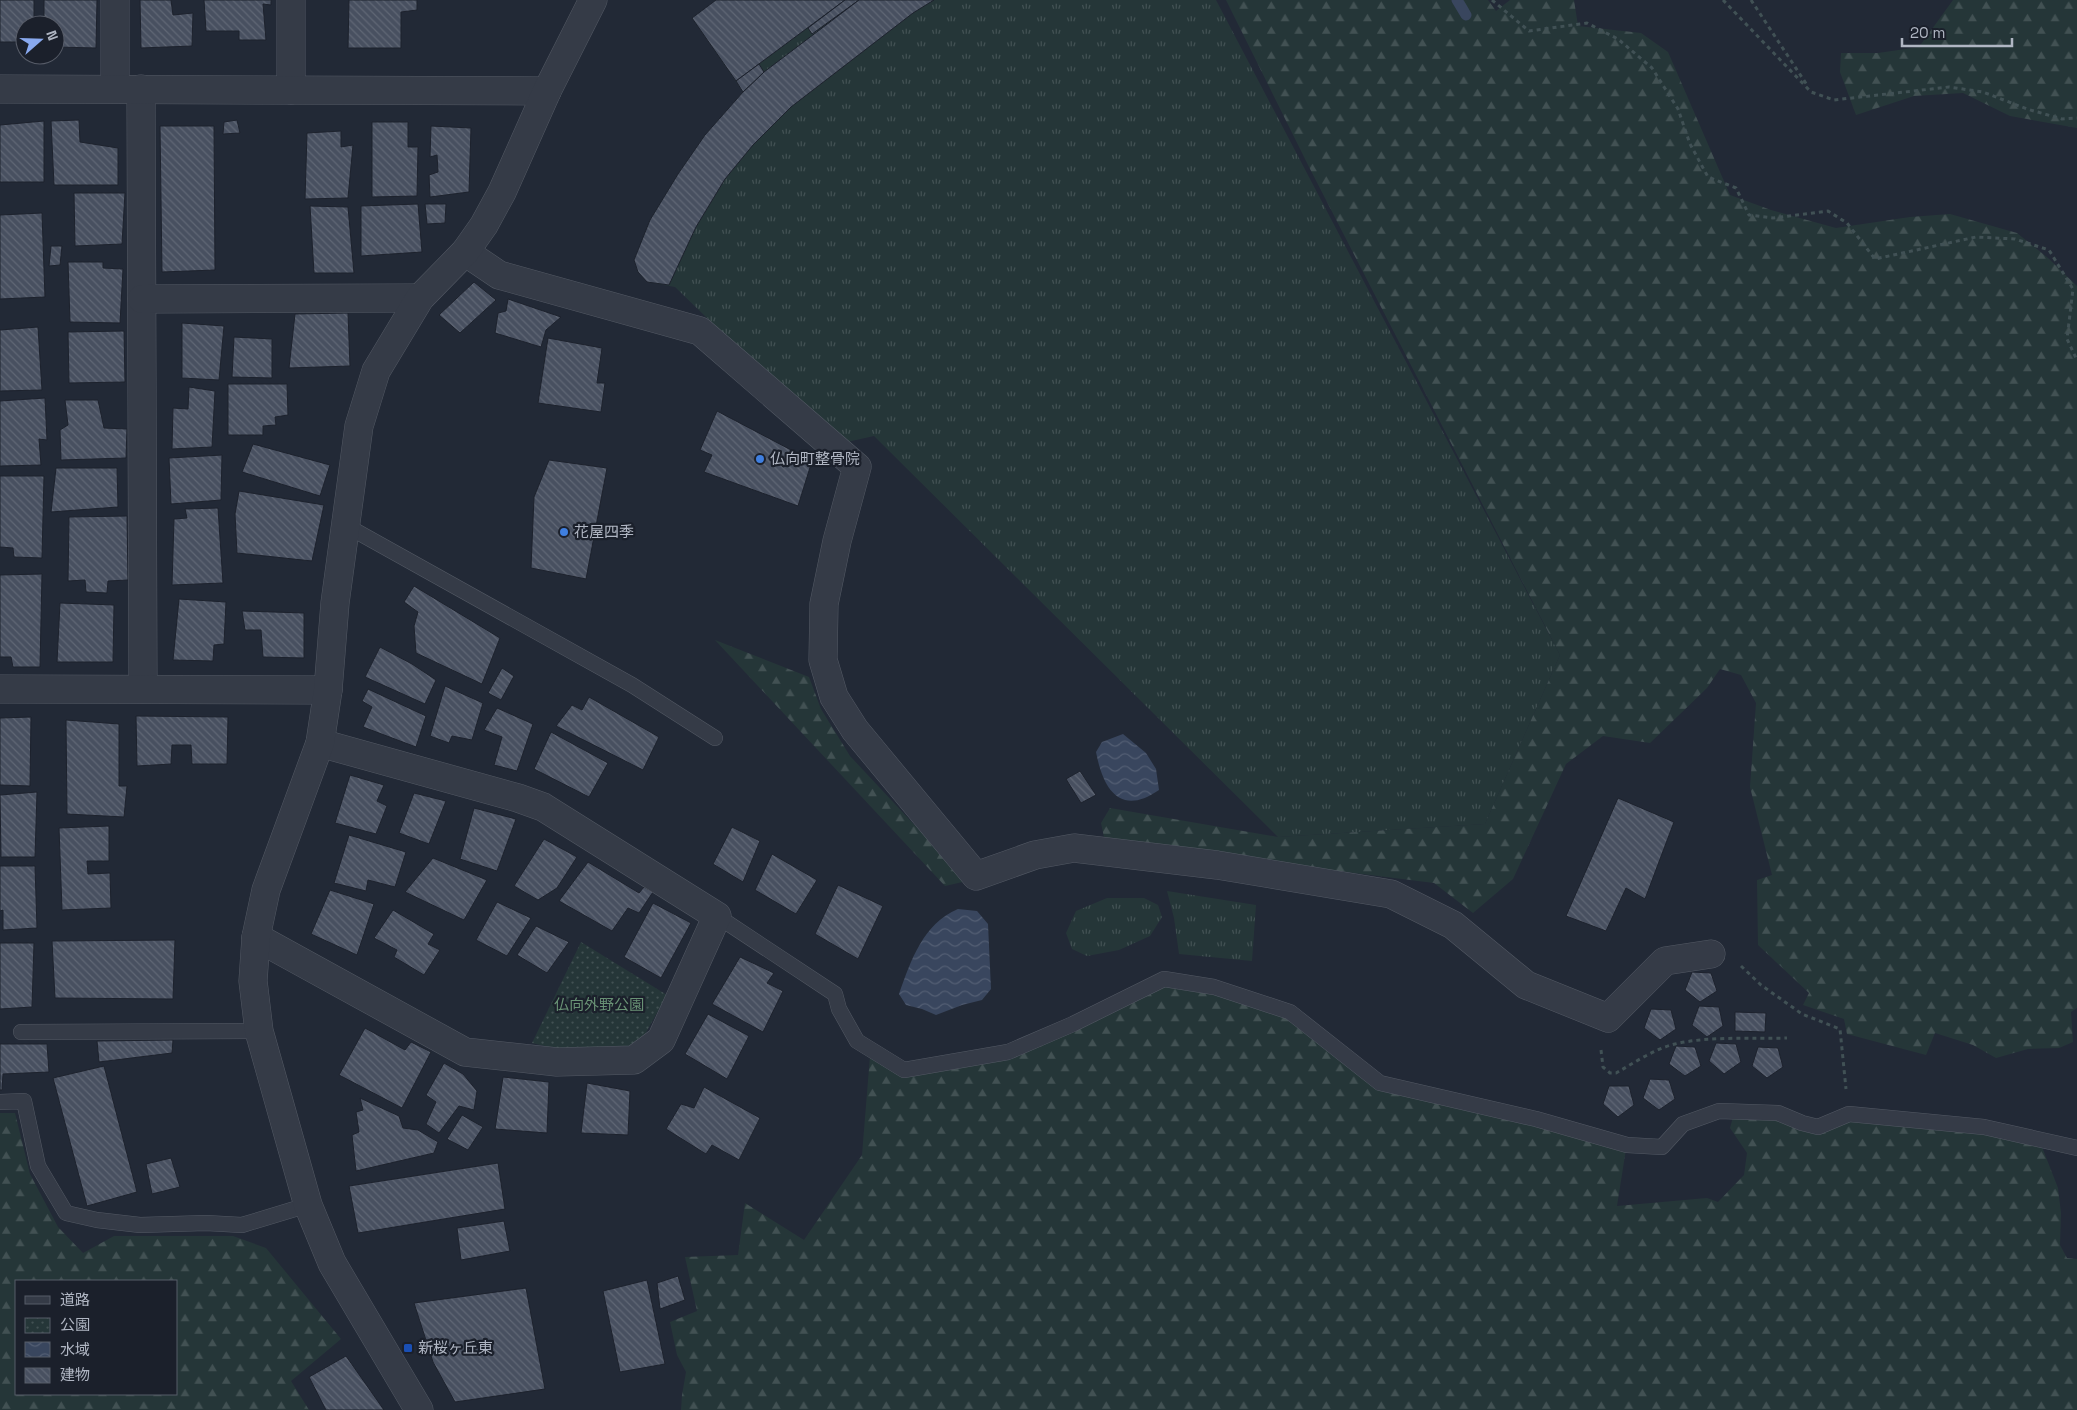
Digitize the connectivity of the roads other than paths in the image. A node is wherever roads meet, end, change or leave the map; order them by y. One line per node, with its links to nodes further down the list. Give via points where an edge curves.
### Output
1 (115, 0): 5 (street)
2 (291, 0): 6 (street)
3 (593, 0): 7 (street)
4 (0, 89): 5 (street)
5 (128, 89): 6 (street); 10 (street)
6 (291, 90): 7 (street)
7 (547, 91): 8 (street, via 502,192)
8 (465, 252): 9 (street); 19 (street, via 499,276 700,332 857,467 824,604 823,660 834,697 856,730 976,876 1035,855 1074,848 1217,865 1391,894 1453,925 1526,985 1608,1018 1665,961)
9 (420, 298): 10 (street); 11 (street, via 376,371 359,426)
10 (142, 299): 13 (street)
11 (345, 525): 14 (street); 15 (lane, via 632,685)
12 (0, 689): 13 (street)
13 (143, 689): 14 (street)
14 (328, 690): 16 (street)
15 (715, 738)
16 (320, 743): 17 (street, via 543,807); 18 (street, via 266,890)
17 (718, 916): 18 (street, via 661,1040 634,1060 557,1062 466,1052); 23 (lane, via 835,994 839,1009 858,1041 904,1070 1008,1052 1164,979 1214,987 1290,1012 1380,1083 1536,1119 1627,1145 1662,1147 1683,1124 1719,1111 1778,1113 1818,1127 1849,1114 1984,1128)
18 (256, 937): 20 (street, via 253,981)
19 (1712, 954)
20 (259, 1031): 21 (lane); 24 (street)
21 (21, 1032)
22 (0, 1102): 24 (lane, via 24,1101 38,1166 66,1213 140,1225 242,1225)
23 (2077, 1148)
24 (308, 1205): 25 (street, via 332,1263)
25 (419, 1410)

